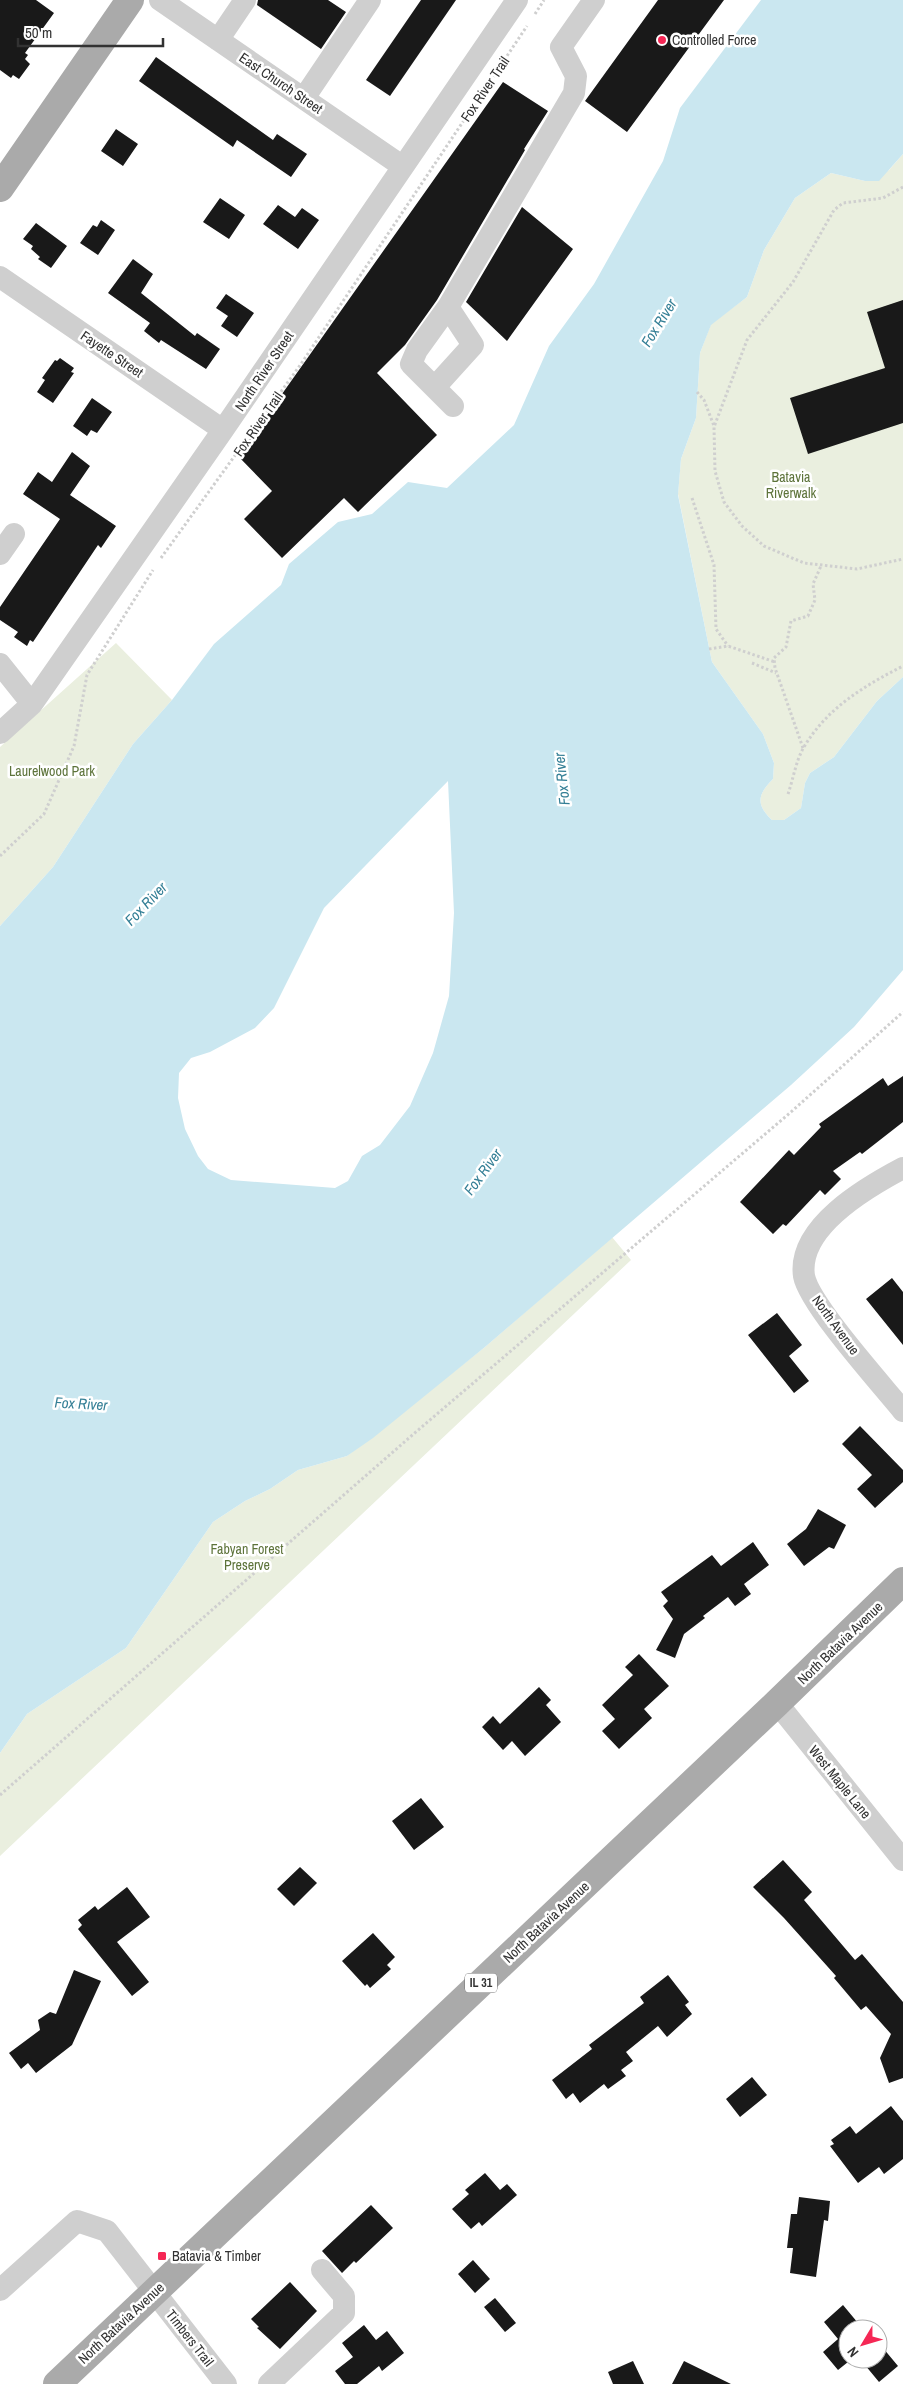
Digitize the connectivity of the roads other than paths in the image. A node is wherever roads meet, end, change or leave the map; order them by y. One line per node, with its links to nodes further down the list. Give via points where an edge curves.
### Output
1 (130, 0): 10 (main road)
2 (160, 0): 7 (street, East Church Street)
3 (245, 0): 7 (street)
4 (370, 0): 8 (street)
5 (517, 0): 9 (street, North River Street)
6 (594, 0): 12 (street, via 561,47 576,76 574,93)
7 (218, 40): 8 (street, East Church Street)
8 (304, 98): 9 (street, East Church Street)
9 (402, 166): 15 (street, North River Street)
10 (0, 188)
11 (0, 277): 15 (street, Fayette Street)
12 (448, 307): 13 (street, via 417,350 411,364); 13 (street, via 473,345)
13 (435, 387): 14 (street)
14 (453, 406)
15 (223, 430): 19 (street, North River Street)
16 (14, 534): 17 (street)
17 (0, 554)
18 (0, 664): 19 (street)
19 (32, 704): 20 (street, North River Street)
20 (0, 733)
21 (903, 1168): 22 (street, North Avenue, via 863,1189 825,1222 804,1256 804,1278 819,1307)
22 (903, 1411)
23 (903, 1581): 24 (main road, North Batavia Avenue / IL 31)
24 (778, 1703): 25 (street, West Maple Lane); 28 (main road, North Batavia Avenue / IL 31)
25 (903, 1860)
26 (322, 2270): 31 (street, via 344,2296 344,2313)
27 (0, 2290): 28 (street, Timbers Trail, via 77,2221 107,2231)
28 (155, 2291): 29 (main road, North Batavia Avenue / IL 31); 30 (street, Timbers Trail)
29 (57, 2384)
30 (226, 2384)
31 (269, 2384)

